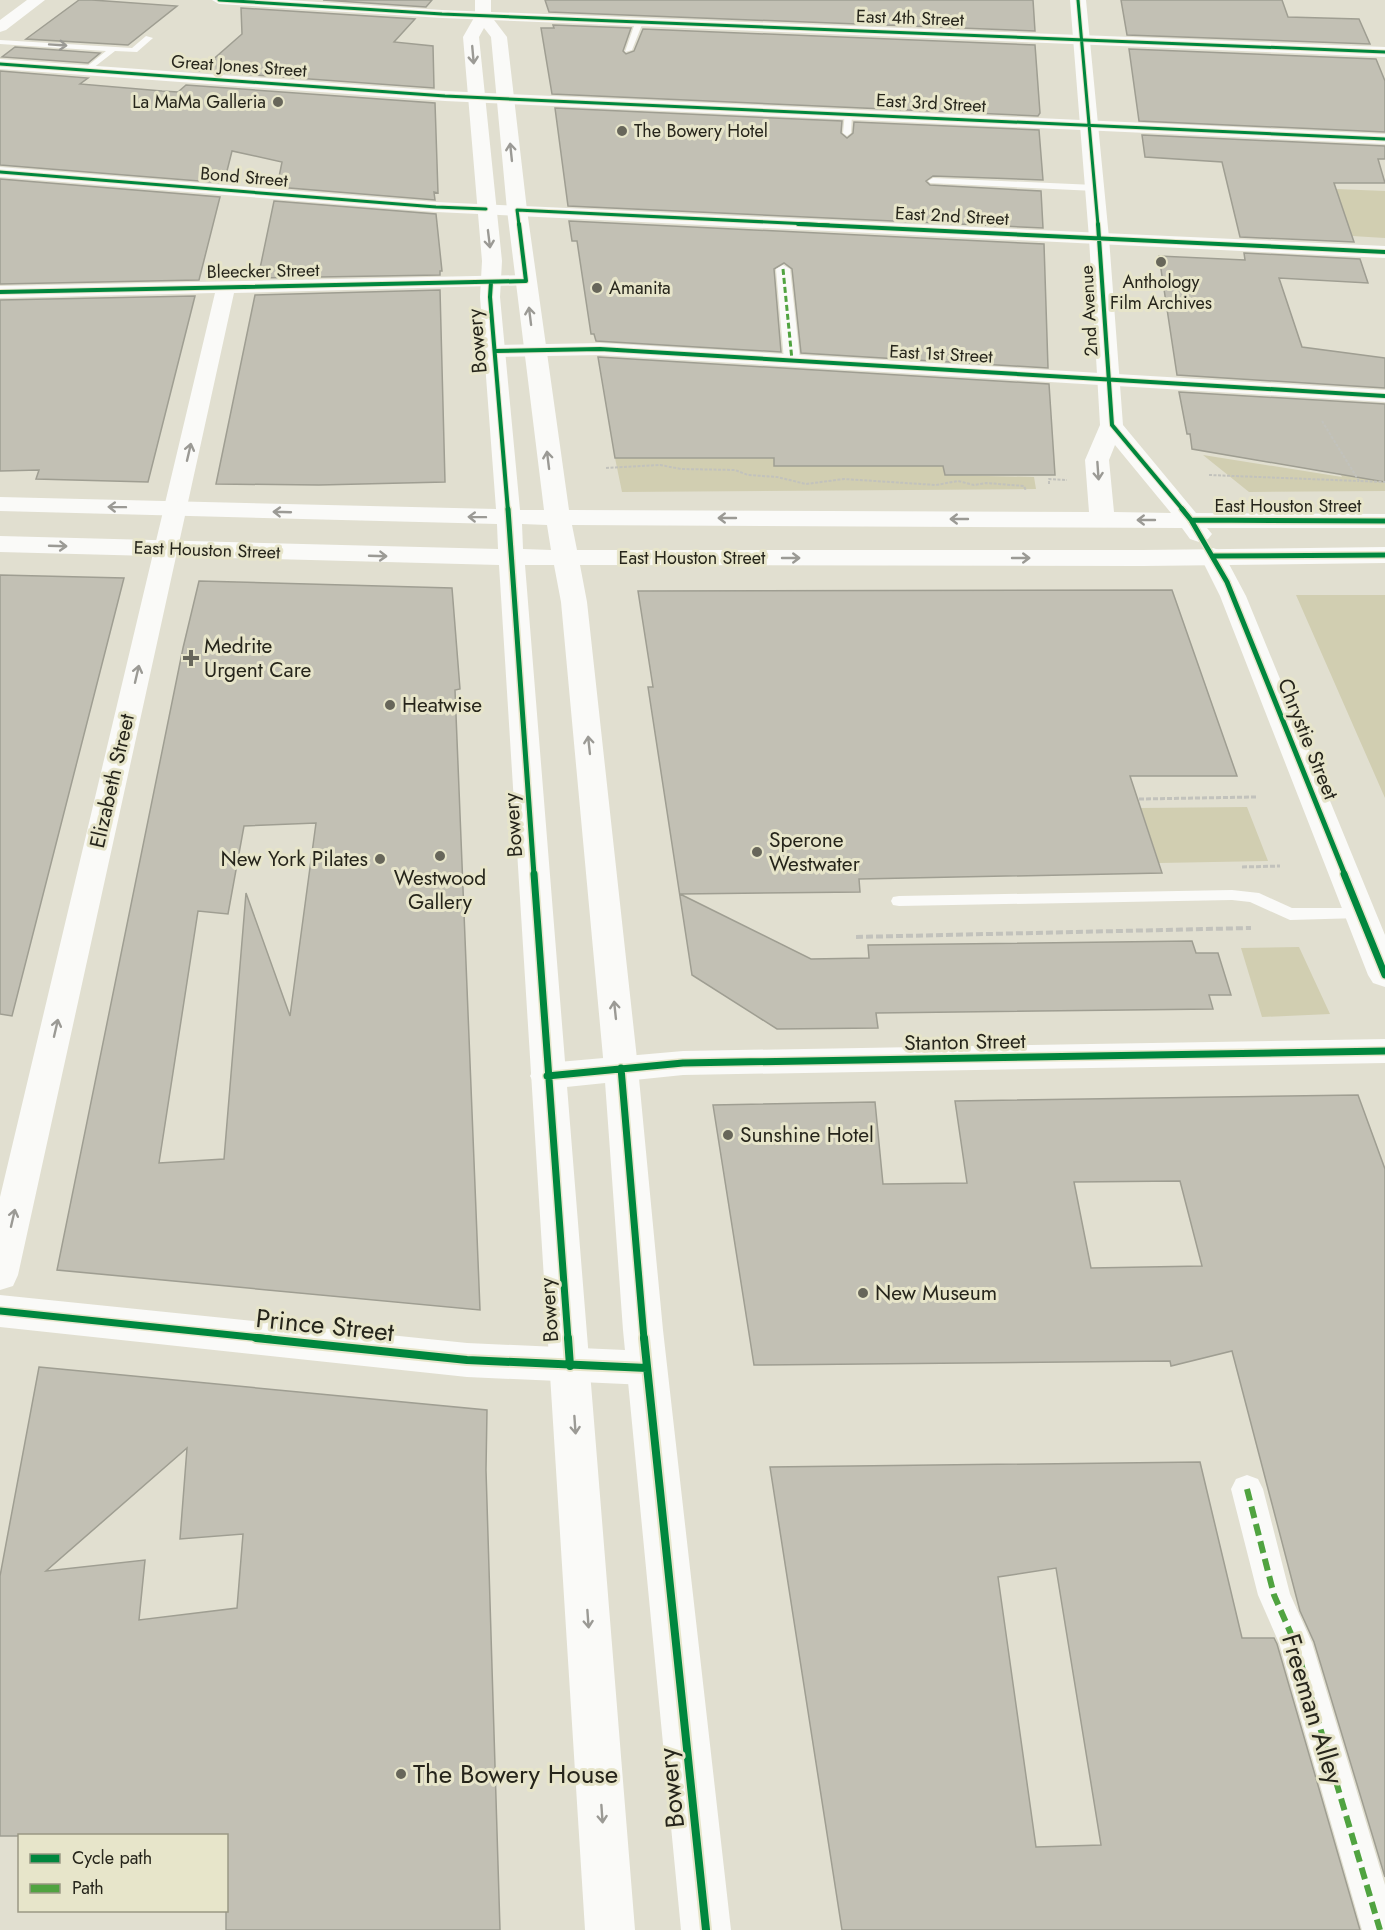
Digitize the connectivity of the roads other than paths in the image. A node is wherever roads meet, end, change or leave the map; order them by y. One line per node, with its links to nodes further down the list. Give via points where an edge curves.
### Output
1 (37, 0): 6 (main road)
2 (219, 0): 4 (street, East 4th Street)
3 (1078, 0): 8 (main road, 2nd Avenue)
4 (483, 8): 5 (street, East 4th Street); 15 (main road, Bowery, one-way to 15, via 471,37); 16 (main road, Bowery, via 499,37)
5 (639, 22): 8 (street, East 4th Street); 11 (lane)
6 (0, 27)
7 (149, 38): 10 (lane, via 134,50)
8 (1081, 41): 12 (street, East 4th Street); 18 (main road, 2nd Avenue)
9 (0, 42): 10 (lane, one-way to 10)
10 (113, 49): 14 (lane)
11 (628, 50)
12 (1385, 52)
13 (0, 64): 14 (street, Great Jones Street)
14 (88, 70): 15 (street, Great Jones Street)
15 (476, 97): 16 (street, East 3rd Street); 24 (main road, Bowery)
16 (505, 98): 17 (street, East 3rd Street); 25 (main road, Bowery, one-way to 16)
17 (849, 114): 18 (street, East 3rd Street); 19 (lane)
18 (1090, 126): 20 (street, East 3rd Street); 23 (main road, 2nd Avenue)
19 (847, 133)
20 (1385, 139)
21 (0, 171): 24 (street, Bond Street)
22 (933, 181): 23 (lane)
23 (1095, 188): 26 (main road, 2nd Avenue)
24 (486, 209): 25 (street, East 2nd Street); 30 (main road, Bowery, one-way to 30)
25 (517, 210): 26 (street, East 2nd Street); 29 (main road, Bowery)
26 (1099, 238): 27 (street, East 2nd Street); 36 (main road, 2nd Avenue)
27 (1385, 252)
28 (783, 269): 35 (street)
29 (526, 281): 30 (street, Bleecker Street); 33 (main road, Bowery, one-way to 29)
30 (491, 282): 31 (street, Bleecker Street); 34 (main road, Bowery)
31 (226, 287): 32 (street, Bleecker Street); 40 (street, Elizabeth Street, one-way to 31)
32 (0, 291)
33 (534, 350): 34 (street, East 1st Street); 35 (street, East 1st Street, via 589,349); 42 (main road, Bowery, one-way to 33)
34 (495, 351): 41 (main road, Bowery)
35 (792, 360): 36 (street, East 1st Street)
36 (1108, 380): 37 (street, East 1st Street); 38 (main road, 2nd Avenue)
37 (1385, 396)
38 (1112, 425): 43 (main road, one-way to 43, via 1097,460); 44 (main road)
39 (0, 504): 40 (main road, East Houston Street, one-way to 39)
40 (176, 509): 41 (main road, East Houston Street, one-way to 40); 47 (street, Elizabeth Street)
41 (508, 518): 42 (main road, East Houston Street); 50 (main road, Bowery)
42 (557, 518): 43 (main road, East Houston Street, one-way to 42); 51 (main road, Bowery)
43 (1102, 520): 44 (main road, East Houston Street, one-way to 43)
44 (1191, 520): 45 (main road, East Houston Street); 49 (main road, Chrystie Street)
45 (1385, 521)
46 (0, 544): 47 (main road, East Houston Street, one-way to 47)
47 (166, 549): 50 (main road, East Houston Street, one-way to 50); 58 (street, Elizabeth Street, one-way to 47)
48 (1385, 555): 49 (main road, East Houston Street)
49 (1213, 556): 51 (main road, East Houston Street, one-way to 49); 53 (main road, Chrystie Street)
50 (511, 558): 51 (main road, East Houston Street); 57 (main road, Bowery)
51 (565, 558): 56 (main road, Bowery, one-way to 51, via 575,613)
52 (899, 901): 53 (lane, via 1232,895 1253,897 1290,914)
53 (1360, 913): 54 (main road, Chrystie Street)
54 (1385, 975)
55 (1385, 1051): 56 (street, Stanton Street, via 683,1063)
56 (621, 1068): 57 (street, Stanton Street); 61 (main road, Bowery)
57 (547, 1076): 60 (main road, Bowery)
58 (0, 1275)
59 (0, 1311): 60 (street, Prince Street, via 467,1360)
60 (570, 1366): 61 (street, Prince Street); 63 (main road, Bowery, one-way to 63)
61 (647, 1368): 64 (main road, Bowery)
62 (1246, 1489): 65 (street, Freeman Alley, via 1274,1595 1295,1643)
63 (610, 1930)
64 (706, 1930)
65 (1380, 1930)

